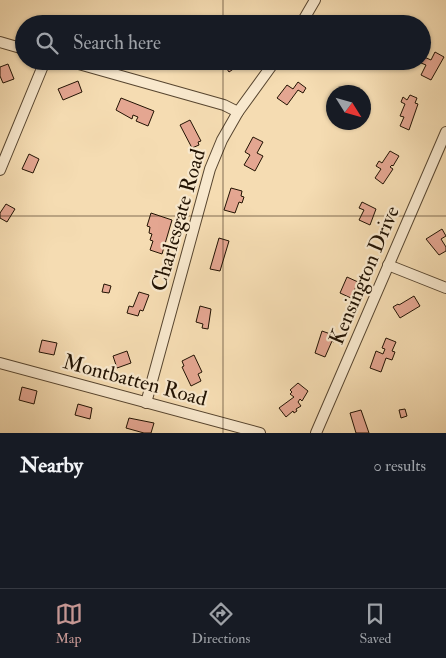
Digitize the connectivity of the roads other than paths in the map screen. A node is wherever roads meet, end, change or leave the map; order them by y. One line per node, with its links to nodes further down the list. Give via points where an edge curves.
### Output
1 (316, 0): 2 (street)
2 (307, 15)
3 (0, 42): 4 (street)
4 (15, 46)
5 (41, 70): 10 (street)
6 (100, 70): 8 (street, via 224,105)
7 (268, 70): 8 (street, Charlesgate Road)
8 (238, 112): 14 (street, Charlesgate Road, via 210,169)
9 (446, 132): 11 (street, Kensington Drive)
10 (0, 170)
11 (388, 265): 12 (street); 16 (street, Kensington Drive)
12 (446, 288)
13 (0, 363): 14 (street, Montbatten Road)
14 (146, 402): 15 (street, Montbatten Road)
15 (260, 433)
16 (316, 433)

